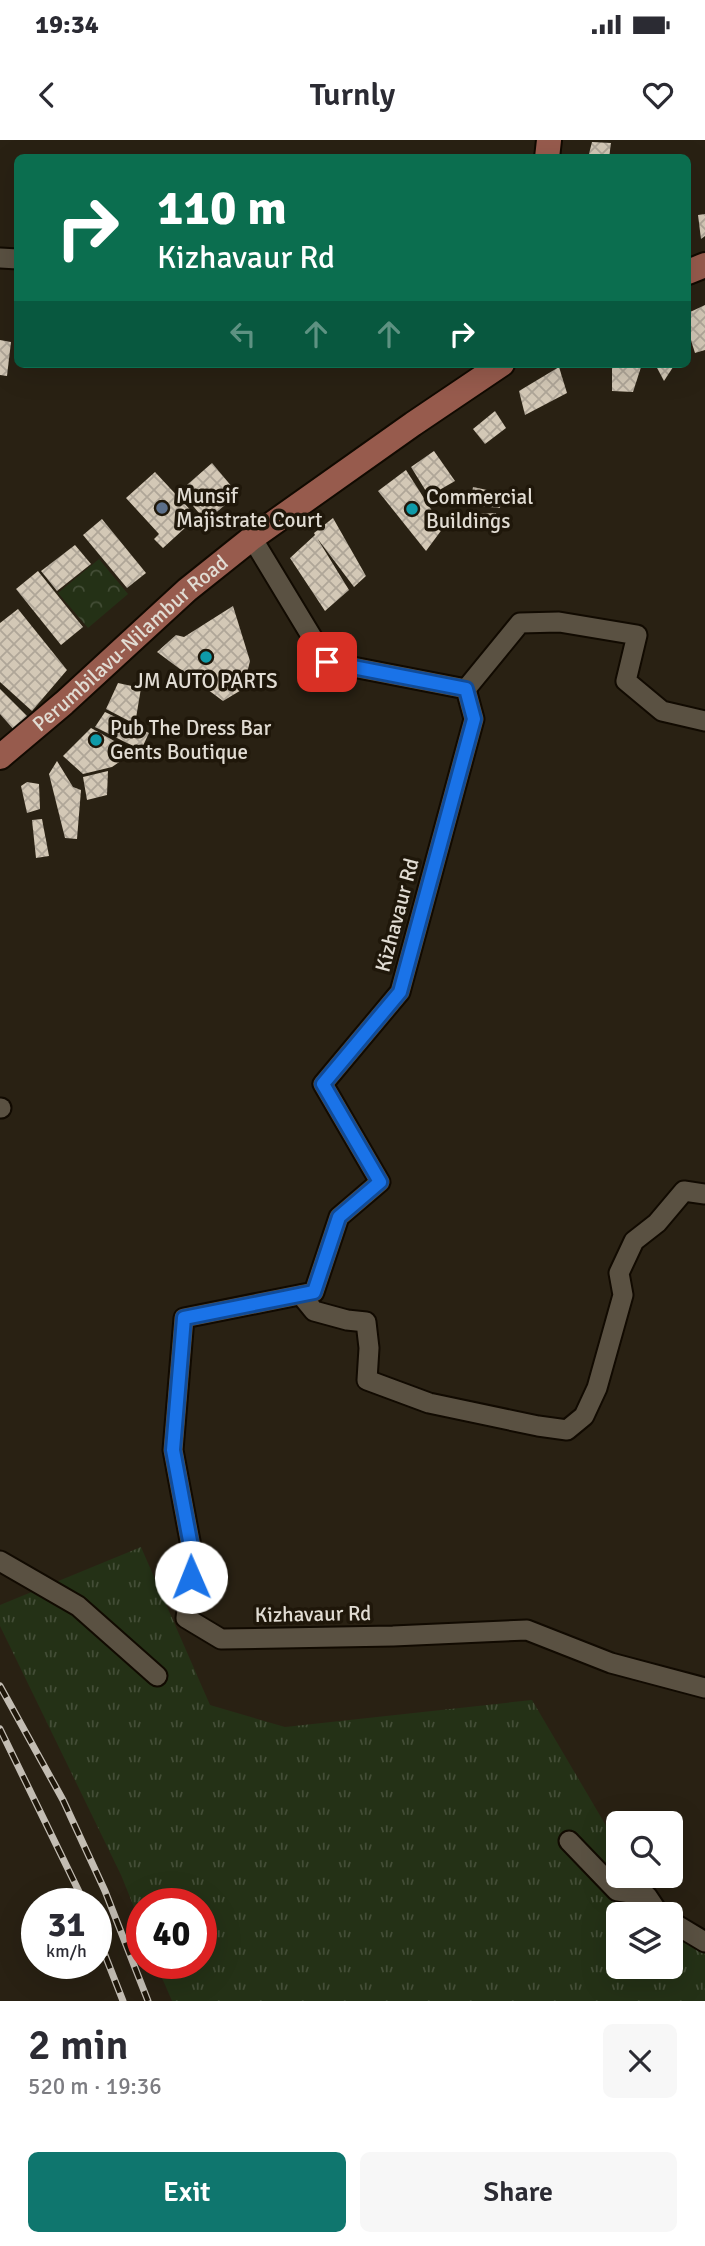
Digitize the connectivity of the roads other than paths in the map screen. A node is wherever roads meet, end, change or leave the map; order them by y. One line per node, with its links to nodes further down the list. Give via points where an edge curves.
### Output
1 (496, 368): 2 (main road, Perumbilavu-Nilambur Road)
2 (253, 538): 3 (street, via 327,662); 5 (main road, Perumbilavu-Nilambur Road, via 187,590)
3 (466, 689): 4 (street, via 520,623 559,622 637,635 626,681 662,712); 7 (street, Kizhavaur Rd, via 474,719 400,992 323,1084 380,1182 339,1217 314,1292)
4 (705, 721)
5 (0, 757)
6 (705, 1194): 7 (street, via 684,1191 657,1223 634,1241 619,1273 623,1295 597,1388 584,1416 567,1430 429,1404 367,1380 366,1322 314,1311)
7 (301, 1295): 10 (street, Kizhavaur Rd, via 184,1318 173,1450 193,1557 186,1618 220,1639 527,1630 611,1663)
8 (0, 1561): 9 (street, via 78,1606)
9 (157, 1676)
10 (705, 1688)
11 (569, 1841): 12 (street, via 617,1891 647,1896)
12 (651, 1902)
13 (683, 1929): 14 (street)
14 (705, 1942)

